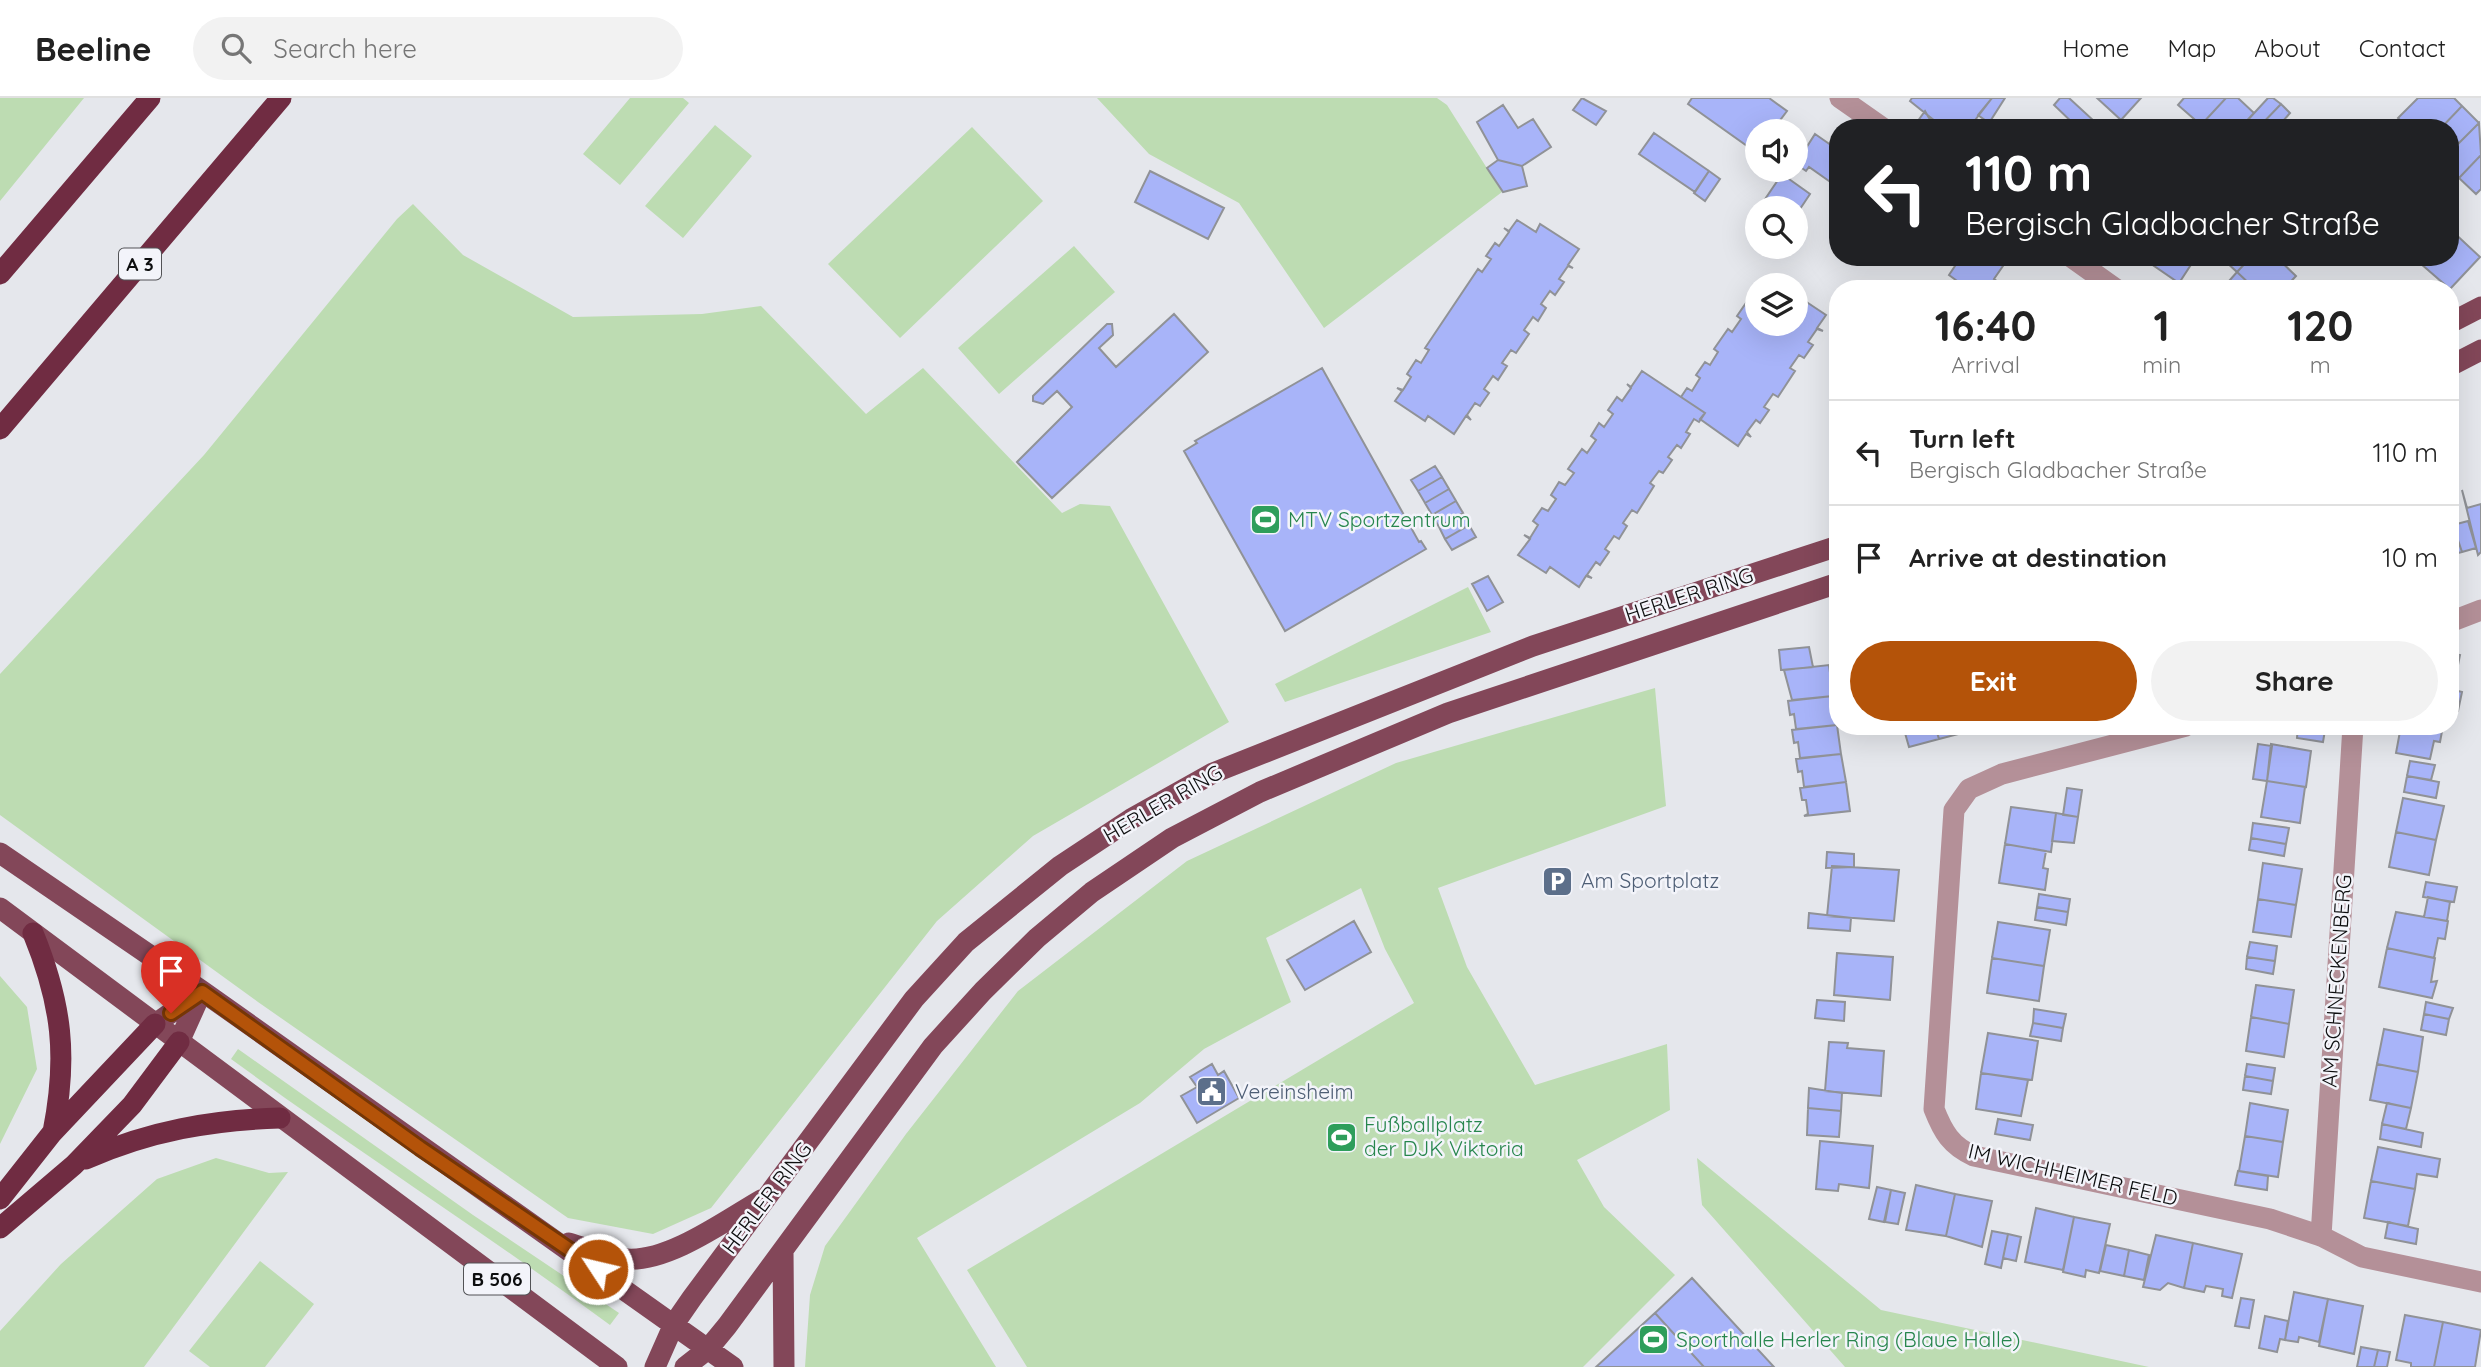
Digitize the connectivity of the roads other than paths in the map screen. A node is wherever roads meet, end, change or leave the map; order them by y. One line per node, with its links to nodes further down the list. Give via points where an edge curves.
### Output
1 (150, 98): 6 (highway)
2 (281, 98): 12 (highway, A 3)
3 (1840, 98): 4 (street)
4 (1870, 119)
5 (2084, 266): 7 (street)
6 (0, 274)
7 (2103, 280)
8 (2481, 307): 9 (main road)
9 (2459, 318)
10 (2481, 350): 11 (main road)
11 (2459, 361)
12 (0, 429)
13 (1829, 549): 28 (main road, HERLER RING, via 1533,646 1213,773 1131,819 1059,866 966,942 914,999)
14 (1829, 586): 33 (main road, HERLER RING, via 1448,713 1260,792 1172,838 1092,892 983,990 933,1046)
15 (2481, 610): 16 (street)
16 (2459, 619)
17 (2152, 735): 31 (street, IM WICHHEIMER FELD, via 2002,774 1969,789 1955,810 1934,1109 1950,1142 1974,1156 2270,1219)
18 (2352, 735): 31 (street, AM SCHNECKENBERG)
19 (0, 853): 22 (main road)
20 (0, 908): 21 (main road, B 506)
21 (33, 933): 23 (main road, B 506); 26 (highway, via 50,975 60,1019 63,1058)
22 (202, 992): 23 (main road); 24 (main road); 32 (main road)
23 (155, 1024): 24 (main road, B 506); 26 (highway)
24 (179, 1042): 25 (main road, B 506); 27 (highway, via 132,1105)
25 (280, 1118): 27 (highway, via 187,1126 148,1135); 37 (main road, B 506)
26 (52, 1133): 29 (highway)
27 (74, 1165): 30 (highway)
28 (769, 1195): 32 (main road, via 655,1255 627,1259); 35 (main road, HERLER RING)
29 (0, 1199)
30 (0, 1228)
31 (2321, 1236): 34 (street, IM WICHHEIMER FELD, via 2362,1257)
32 (554, 1239): 35 (main road)
33 (783, 1250): 36 (main road, HERLER RING); 41 (main road)
34 (2481, 1282)
35 (674, 1324): 36 (main road); 38 (main road, HERLER RING)
36 (708, 1349): 39 (main road, HERLER RING); 40 (main road)
37 (617, 1367)
38 (655, 1367)
39 (685, 1367)
40 (733, 1367)
41 (784, 1367)

